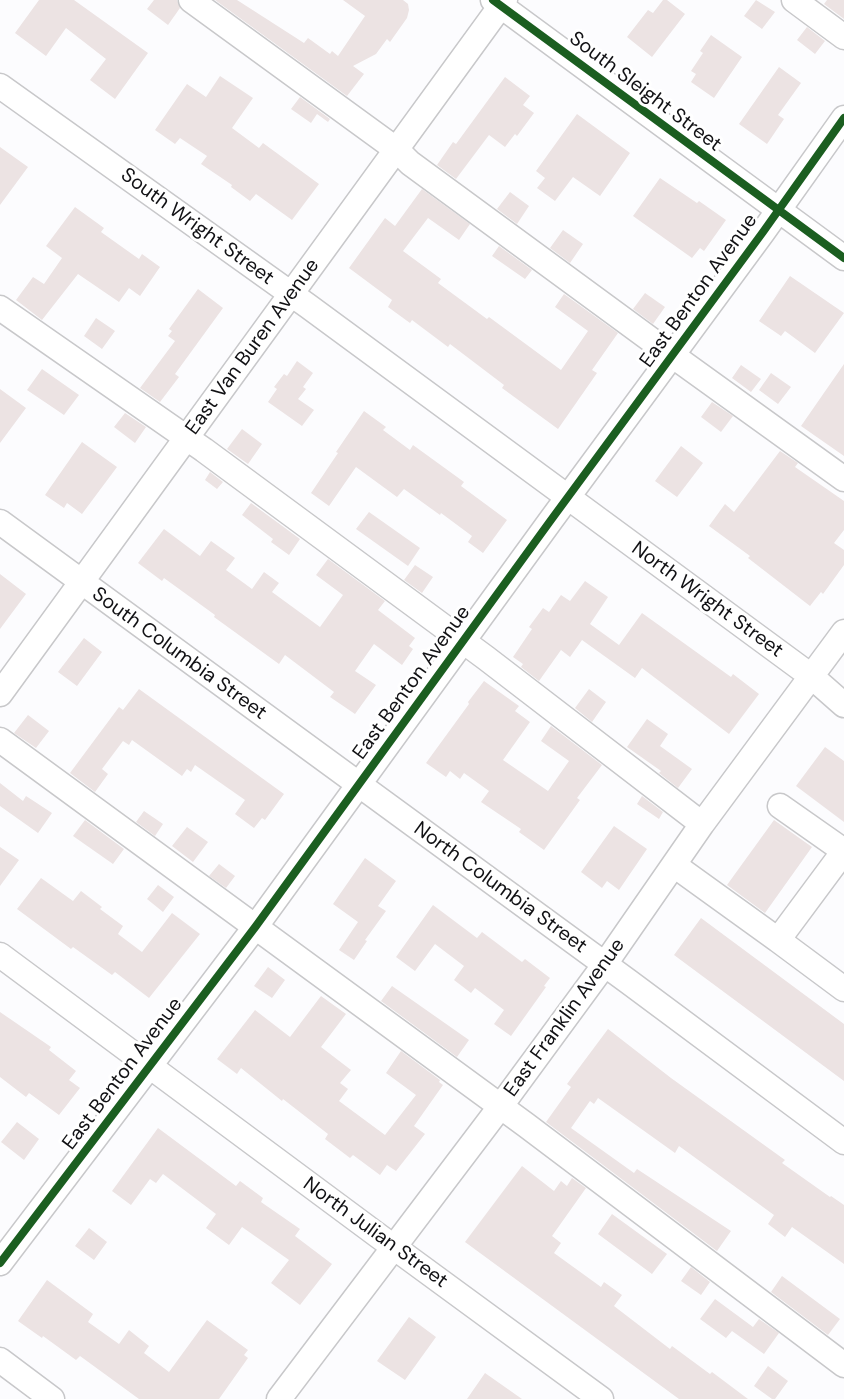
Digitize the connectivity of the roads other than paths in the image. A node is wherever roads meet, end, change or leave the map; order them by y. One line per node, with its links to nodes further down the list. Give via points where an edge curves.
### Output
1 (191, 0): 7 (street)
2 (794, 0): 4 (street)
3 (500, 2): 7 (street, East Van Buren Avenue); 8 (street, South Sleight Street)
4 (844, 37)
5 (0, 86): 10 (street, South Wright Street)
6 (844, 118): 8 (street, East Benton Avenue)
7 (397, 150): 10 (street, East Van Buren Avenue); 12 (street)
8 (778, 210): 9 (street, South Sleight Street); 12 (street, East Benton Avenue)
9 (844, 258)
10 (291, 295): 13 (street, East Van Buren Avenue); 15 (street, South Wright Street)
11 (0, 308): 13 (street)
12 (672, 354): 14 (street); 15 (street, East Benton Avenue)
13 (187, 438): 17 (street, East Van Buren Avenue); 19 (street)
14 (844, 479)
15 (567, 498): 19 (street, East Benton Avenue); 20 (street, North Wright Street)
16 (0, 522): 17 (street, South Columbia Street)
17 (82, 583): 21 (street, East Van Buren Avenue); 24 (street, South Columbia Street)
18 (844, 632): 20 (street, East Franklin Avenue)
19 (463, 642): 24 (street, East Benton Avenue); 26 (street)
20 (811, 676): 22 (street, North Wright Street); 26 (street, East Franklin Avenue)
21 (0, 694)
22 (844, 705)
23 (0, 740): 29 (street)
24 (358, 785): 29 (street, East Benton Avenue); 32 (street, North Columbia Street)
25 (780, 806): 27 (street)
26 (702, 824): 28 (street, East Franklin Avenue)
27 (844, 851): 30 (street)
28 (674, 865): 30 (street); 32 (street, East Franklin Avenue)
29 (256, 926): 34 (street, East Benton Avenue); 35 (street)
30 (778, 940): 33 (street)
31 (0, 955): 34 (street, North Julian Street)
32 (605, 964): 35 (street, East Franklin Avenue); 36 (street, North Columbia Street)
33 (844, 989)
34 (150, 1066): 37 (street, North Julian Street); 38 (street, East Benton Avenue)
35 (500, 1107): 37 (street, East Franklin Avenue); 40 (street)
36 (844, 1142)
37 (394, 1247): 42 (street, East Franklin Avenue); 43 (street, North Julian Street)
38 (0, 1263)
39 (0, 1360): 41 (street)
40 (844, 1365)
41 (52, 1399)
42 (279, 1399)
43 (601, 1399)

